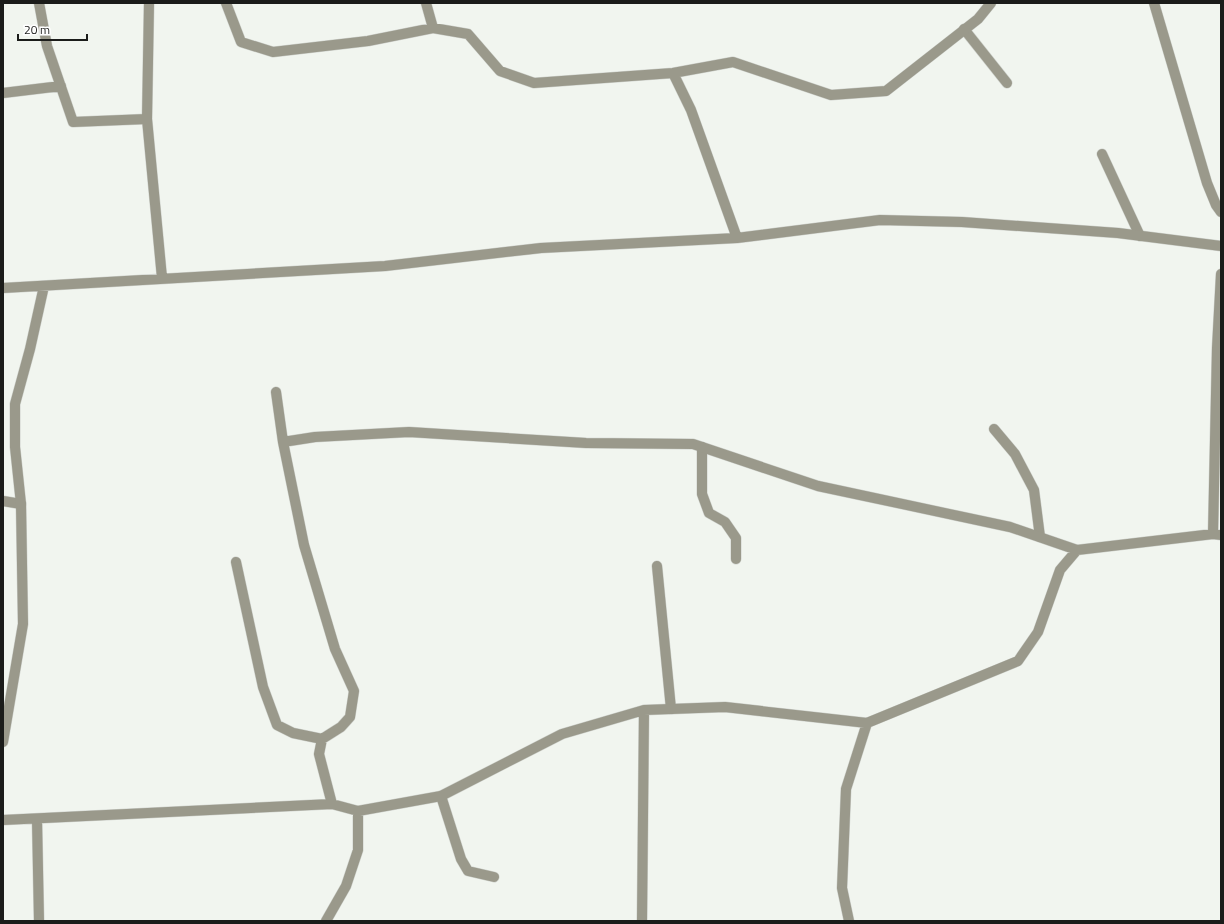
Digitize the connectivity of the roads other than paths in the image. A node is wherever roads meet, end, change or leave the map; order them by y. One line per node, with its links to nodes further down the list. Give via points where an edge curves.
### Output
1 (40, 3): 11 (street, via 47,46)
2 (149, 3): 13 (street)
3 (226, 3): 7 (street, via 242,42 273,52 368,41)
4 (426, 3): 7 (street)
5 (992, 3): 8 (street)
6 (1154, 3): 15 (street, via 1207,184)
7 (433, 28): 9 (street, via 468,34 500,72 534,83)
8 (964, 30): 9 (street, via 886,91 831,95 733,62); 10 (street)
9 (673, 73): 17 (street, via 691,110)
10 (1007, 83)
11 (61, 86): 12 (street); 13 (street, via 73,122)
12 (3, 93)
13 (147, 119): 20 (street)
14 (1102, 154): 16 (street)
15 (1221, 212)
16 (1140, 236): 17 (street, via 962,222 880,220); 18 (street)
17 (737, 238): 20 (street, via 541,248 385,266)
18 (1221, 246)
19 (1221, 274): 29 (street, via 1217,348)
20 (162, 278): 21 (street)
21 (44, 286): 22 (street); 28 (street, via 15,404 15,447)
22 (3, 288)
23 (276, 392): 25 (street)
24 (994, 429): 30 (street, via 1015,454 1034,490)
25 (283, 442): 26 (street, via 315,437 409,432 586,443 693,444); 38 (street, via 304,545 335,649 354,691 350,717 341,727)
26 (702, 447): 30 (street, via 818,486 1010,527); 32 (street, via 702,494 709,513 725,522 736,538)
27 (3, 502): 28 (street)
28 (21, 504): 39 (street, via 23,624)
29 (1217, 534): 31 (street)
30 (1040, 537): 31 (street)
31 (1077, 550): 37 (street, via 1060,570 1038,632 1018,661)
32 (736, 558)
33 (236, 562): 38 (street, via 263,687 277,725 293,734)
34 (657, 566): 35 (street)
35 (671, 709): 36 (street); 37 (street, via 725,707)
36 (644, 710): 40 (street, via 562,734); 48 (street)
37 (867, 723): 49 (street, via 846,789 842,888)
38 (322, 738): 41 (street, via 319,754)
39 (3, 742)
40 (441, 796): 42 (street); 45 (street, via 461,859 468,871)
41 (332, 804): 42 (street); 43 (street)
42 (358, 811): 47 (street, via 358,850 346,886)
43 (37, 819): 44 (street); 46 (street)
44 (3, 820)
45 (494, 877)
46 (39, 921)
47 (326, 921)
48 (642, 921)
49 (850, 921)

